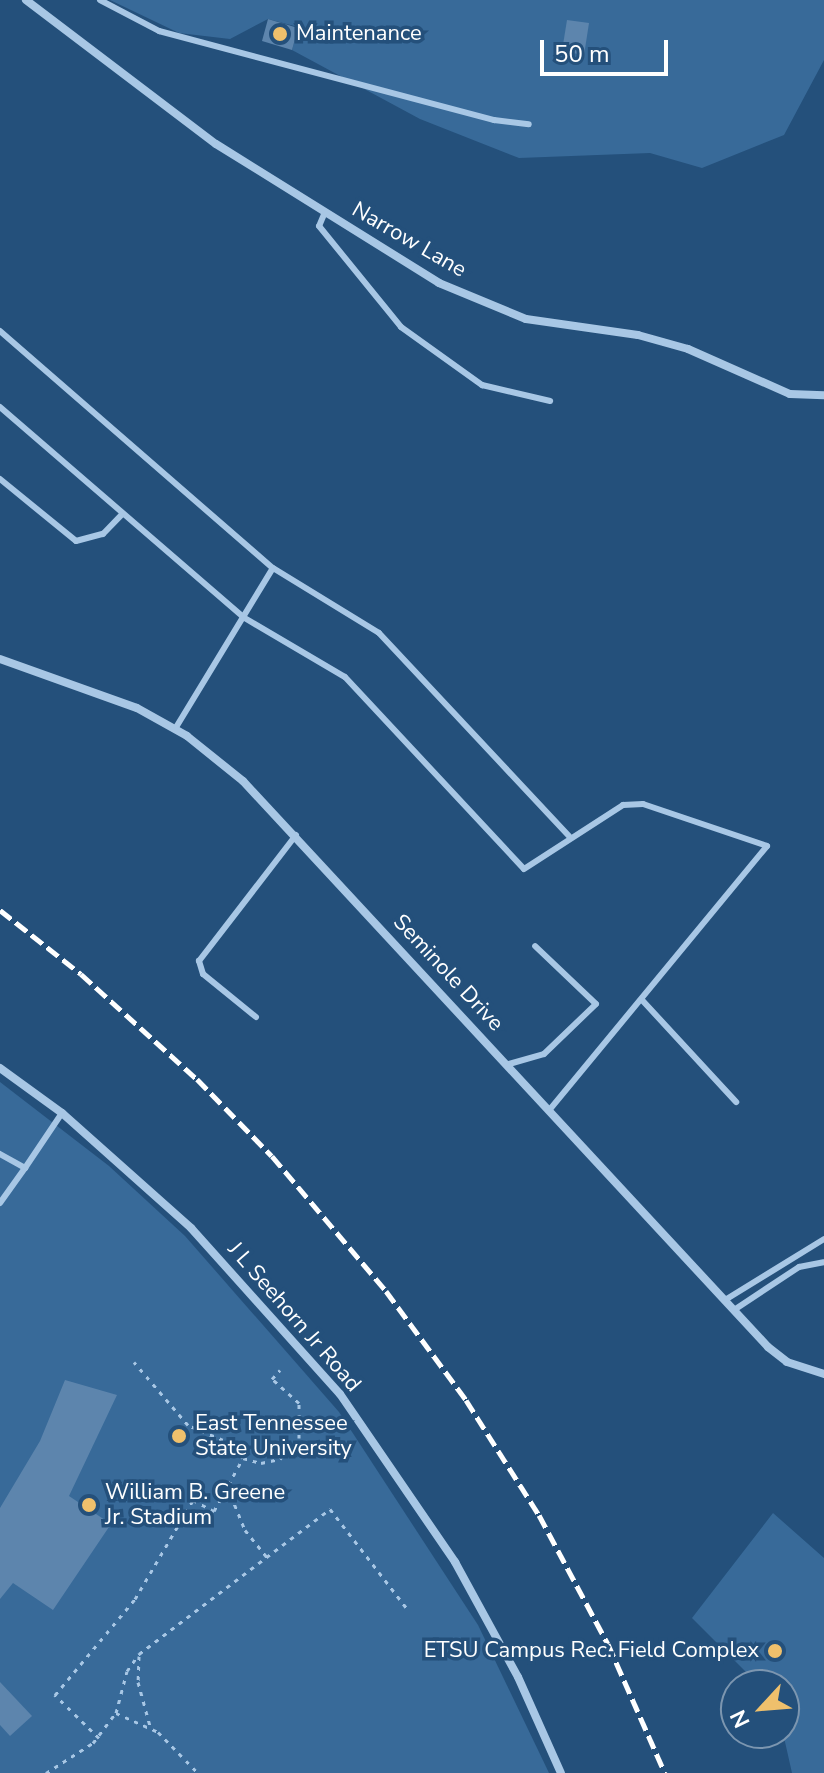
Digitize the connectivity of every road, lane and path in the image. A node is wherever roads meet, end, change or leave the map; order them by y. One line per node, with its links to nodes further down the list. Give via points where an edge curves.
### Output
1 (26, 0): 4 (street, Narrow Lane, via 216,144)
2 (100, 0): 3 (lane, via 159,31 494,120)
3 (529, 124)
4 (325, 212): 6 (street, Narrow Lane, via 439,283 526,319 638,335 688,349 790,394); 7 (lane, via 319,226 401,327 482,385)
5 (0, 331): 11 (lane)
6 (824, 395)
7 (550, 401)
8 (0, 407): 10 (lane)
9 (0, 479): 10 (lane, via 76,541 103,534)
10 (122, 514): 12 (lane)
11 (273, 568): 12 (lane); 16 (lane, via 379,633)
12 (243, 617): 14 (lane); 16 (lane, via 345,677 524,869)
13 (0, 659): 14 (street, Seminole Drive, via 113,698)
14 (175, 729): 15 (street, Seminole Drive, via 243,781)
15 (296, 835): 19 (lane, via 199,961 203,974); 20 (street, Seminole Drive)
16 (569, 836): 18 (lane, via 623,805 643,804 767,846)
17 (535, 946): 20 (lane, via 596,1004 544,1054)
18 (642, 1000): 22 (lane); 23 (lane)
19 (256, 1017)
20 (509, 1064): 23 (street, Seminole Drive)
21 (0, 1068): 24 (street, J L Seehorn Jr Road)
22 (736, 1102)
23 (550, 1109): 30 (street, Seminole Drive)
24 (62, 1113): 26 (lane); 45 (street, J L Seehorn Jr Road, via 191,1228 340,1394 455,1562 518,1677)
25 (1, 1156): 26 (lane)
26 (25, 1168): 27 (lane)
27 (0, 1203)
28 (824, 1239): 30 (lane)
29 (824, 1262): 31 (lane, via 799,1267)
30 (725, 1300): 31 (street, Seminole Drive)
31 (734, 1310): 34 (street, Seminole Drive, via 787,1362)
32 (134, 1362): 35 (path, via 188,1425 223,1440)
33 (280, 1370): 35 (path, via 272,1379 299,1403 299,1438 274,1461)
34 (824, 1374)
35 (243, 1458): 36 (path)
36 (227, 1486): 37 (path, via 245,1530); 42 (path, via 214,1511 193,1500 127,1611 55,1695)
37 (267, 1557): 38 (path, via 330,1509); 39 (path)
38 (408, 1610)
39 (139, 1654): 40 (path, via 127,1671); 41 (path, via 138,1682)
40 (116, 1713): 41 (path); 42 (path)
41 (150, 1726): 44 (path)
42 (99, 1738): 43 (path)
43 (46, 1773)
44 (198, 1773)
45 (561, 1773)

